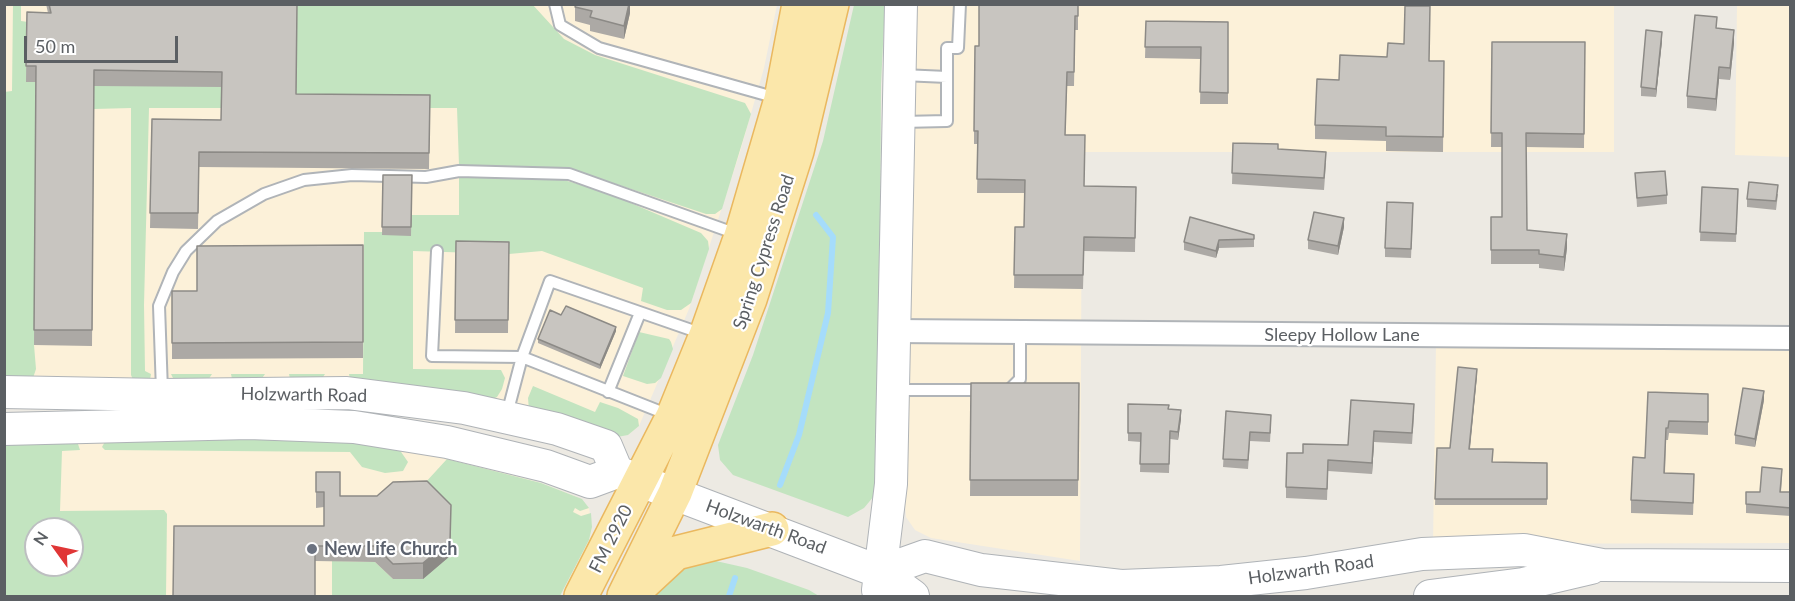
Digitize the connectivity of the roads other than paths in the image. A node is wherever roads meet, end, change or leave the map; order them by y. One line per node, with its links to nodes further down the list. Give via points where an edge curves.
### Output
1 (555, 4): 7 (lane, via 560,25 599,48)
2 (901, 4): 5 (main road)
3 (960, 4): 6 (lane, via 958,48 947,48)
4 (822, 7): 7 (main road, Spring Cypress Road / FM 2920); 27 (main road, Spring Cypress Road / FM 2920, via 797,150 750,299)
5 (899, 75): 6 (lane); 8 (main road)
6 (947, 77): 8 (lane, via 947,121)
7 (781, 99): 9 (main road, Spring Cypress Road / FM 2920)
8 (899, 122): 12 (main road)
9 (741, 236): 14 (main road, Spring Cypress Road / FM 2920); 21 (lane, via 569,174 459,171 426,177 352,175 304,180 264,194 217,220 186,251 159,306)
10 (436, 251): 16 (lane, via 432,356)
11 (640, 313): 14 (lane); 16 (lane, via 549,281); 19 (lane)
12 (894, 331): 13 (street, Sleepy Hollow Lane); 17 (main road)
13 (1020, 333): 15 (street, Sleepy Hollow Lane); 17 (lane, via 1020,379 1009,390)
14 (706, 335): 22 (main road, Spring Cypress Road / FM 2920)
15 (1791, 338)
16 (522, 357): 19 (lane); 23 (lane)
17 (891, 390): 31 (main road, via 891,484)
18 (4, 392): 20 (main road, Holzwarth Road)
19 (608, 392): 22 (lane)
20 (91, 394): 21 (main road, Holzwarth Road); 24 (main road)
21 (162, 395): 23 (main road, Holzwarth Road, via 347,393)
22 (673, 416): 26 (main road, Spring Cypress Road / FM 2920)
23 (506, 417): 26 (main road, Holzwarth Road, via 606,446)
24 (91, 426): 25 (main road, Holzwarth Road); 26 (main road, Holzwarth Road, via 249,423 354,427 447,442 546,466 590,482)
25 (4, 429)
26 (629, 477): 27 (main road, Holzwarth Road); 32 (main road, FM 2920 / FM 2920)
27 (675, 493): 28 (main road, Holzwarth Road); 33 (main road, FM 2920 / FM 2920)
28 (772, 529): 31 (main road, Holzwarth Road); 34 (main road, via 676,553)
29 (1602, 565): 30 (main road, Holzwarth Road); 31 (main road, Holzwarth Road, via 1524,550 1422,554 1306,573 1221,582 1121,586 981,570 925,556); 36 (main road, Holzwarth Road, via 1523,584)
30 (1791, 566)
31 (879, 584): 35 (main road, Holzwarth Road)
32 (581, 597)
33 (624, 597)
34 (629, 597)
35 (913, 597)
36 (1430, 597)

